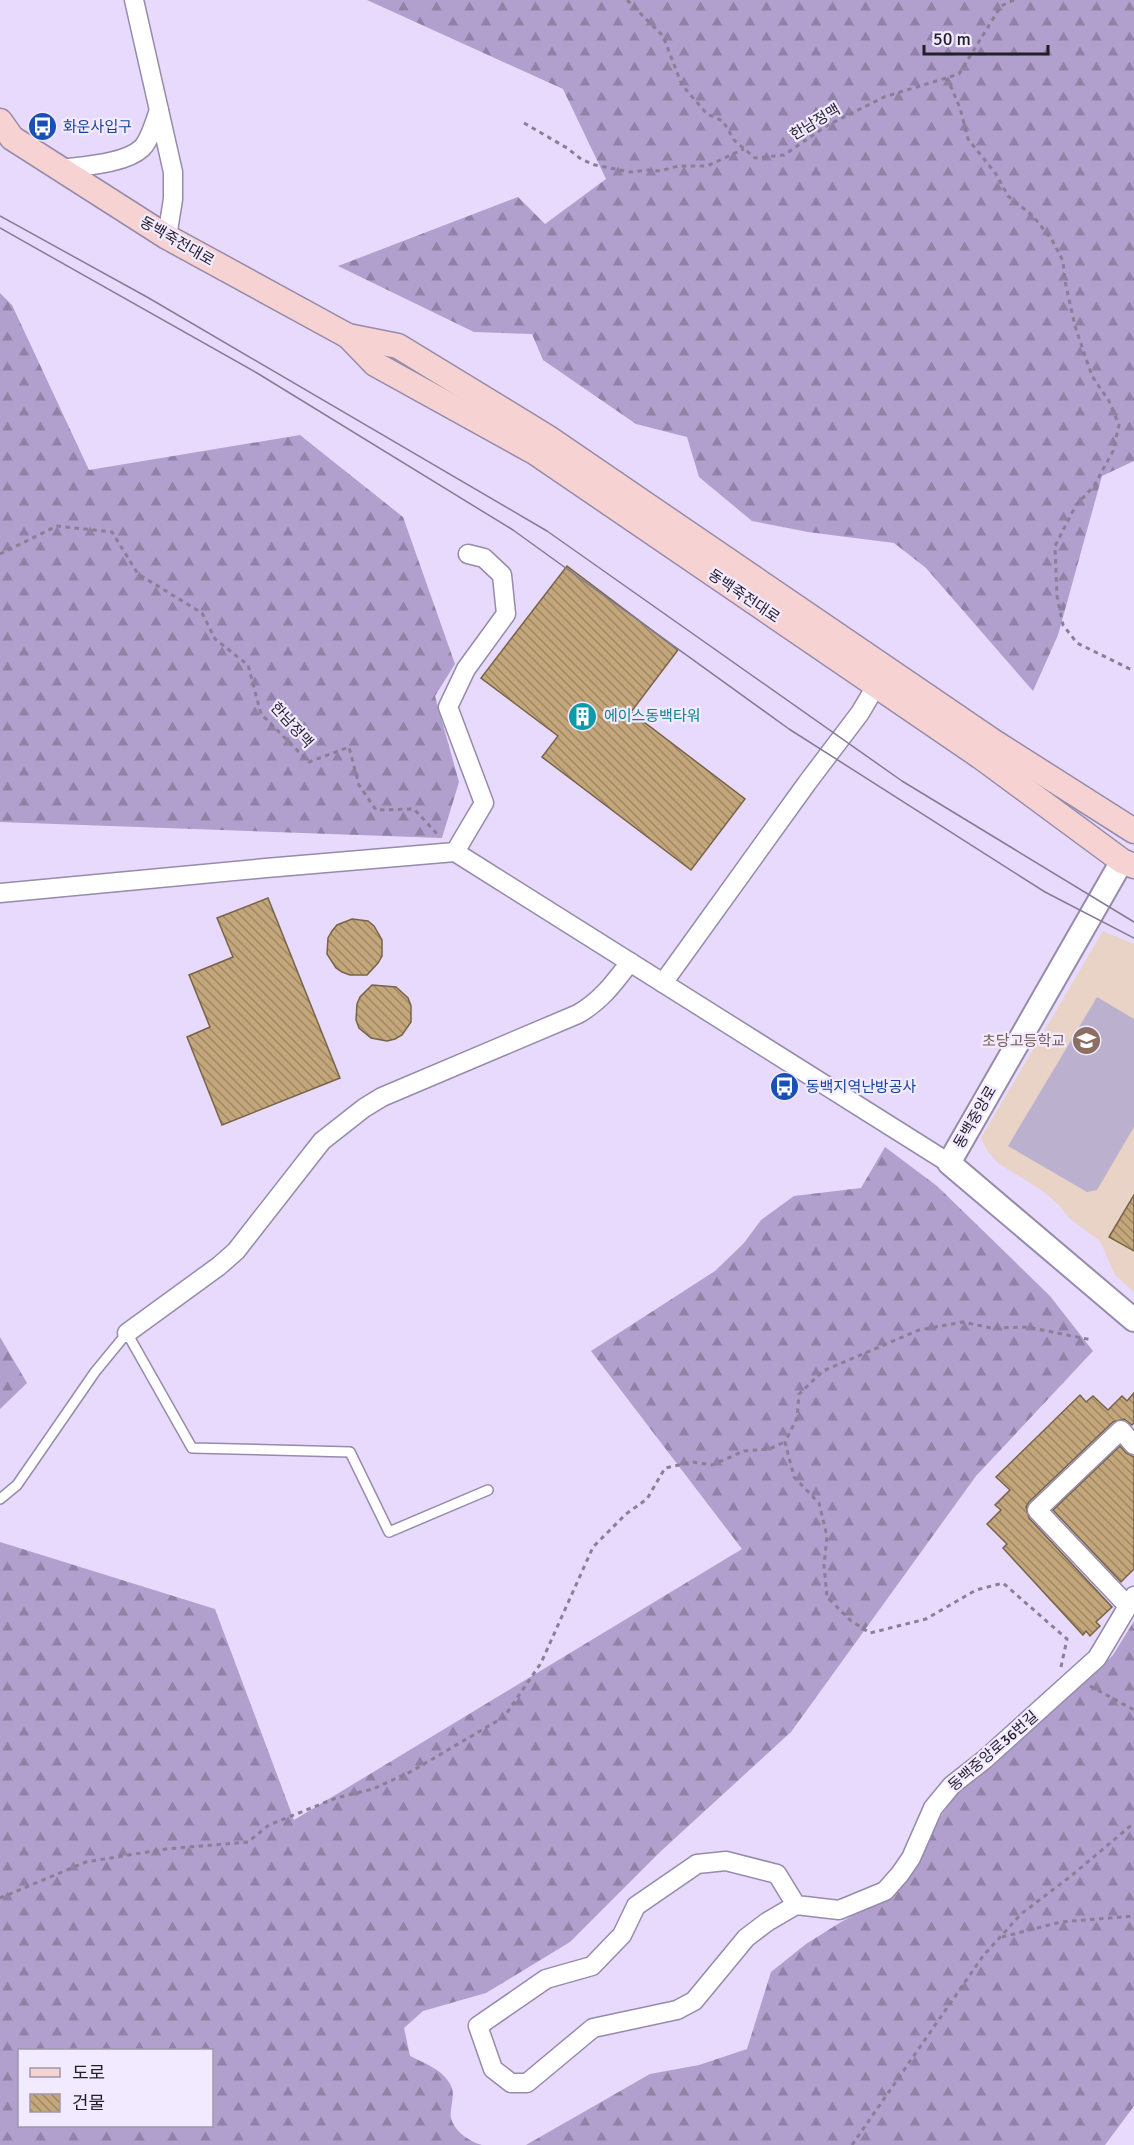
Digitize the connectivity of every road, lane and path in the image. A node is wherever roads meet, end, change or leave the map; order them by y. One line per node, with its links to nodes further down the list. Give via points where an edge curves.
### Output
1 (627, 0): 8 (path, via 663,36 682,85 707,114 723,120)
2 (1014, 0): 4 (path, 한남정맥, via 1001,6 959,74)
3 (135, 1): 5 (street)
4 (945, 79): 8 (path, 한남정맥, via 884,98 828,125 784,155 755,158); 14 (path, via 960,108 968,139 1008,196 1033,216 1052,240 1063,261 1075,326 1092,376 1119,425 1113,451 1094,486 1076,505 1055,546 1057,596 1063,626 1077,643)
5 (159, 110): 9 (street, via 144,147 134,154 115,161); 10 (street, via 173,172)
6 (524, 123): 8 (path, via 580,159 630,172 707,166)
7 (4, 132): 9 (main road, 동백죽전대로)
8 (744, 149)
9 (61, 169): 10 (main road, 동백죽전대로)
10 (167, 237): 11 (main road, 동백죽전대로)
11 (348, 336): 15 (main road, 동백죽전대로, via 375,364 536,453); 16 (main road, 동백죽전대로, via 398,346 547,437 991,741)
12 (0, 554): 17 (path, 한남정맥, via 57,526 112,532 138,574 202,613 215,639 248,665 261,714 309,762 349,747 359,785 376,810 414,809)
13 (468, 554): 17 (street, via 484,558 502,575 506,614 466,669 448,707 484,803)
14 (1134, 671)
15 (876, 686): 18 (main road, 동백죽전대로); 21 (street)
16 (1134, 831)
17 (455, 852): 19 (street); 20 (street)
18 (1128, 864): 22 (street, 동백중앙로)
19 (0, 893)
20 (630, 962): 21 (street); 24 (street, via 609,991 578,1014 382,1097 342,1123 303,1163 236,1251)
21 (663, 983): 22 (street)
22 (949, 1163): 23 (street, 동백중앙로)
23 (1134, 1320)
24 (127, 1333): 28 (lane, via 192,1448 350,1452 389,1532); 29 (lane, via 16,1485)
25 (1092, 1340): 26 (path, via 963,1322 919,1330 823,1371 799,1394 796,1418)
26 (785, 1442): 31 (path, via 794,1477 819,1503 827,1536 827,1597 850,1620 870,1633 926,1619 976,1590 1003,1583 1067,1639 1061,1667); 34 (path, via 769,1449 744,1451 712,1465 693,1462 665,1468 647,1499 593,1547 541,1662 504,1717 459,1744 373,1789 336,1798 268,1825 248,1842 166,1849 86,1862)
27 (1134, 1444): 30 (street, 동백중앙로36번길, via 1121,1430 1037,1510)
28 (488, 1490)
29 (0, 1498)
30 (1131, 1601): 31 (street, 동백중앙로36번길, via 1097,1658)
31 (1072, 1681): 32 (path, via 1092,1687); 35 (street, 동백중앙로36번길, via 952,1785 933,1808 905,1866 885,1891 839,1910)
32 (1134, 1710)
33 (1134, 1823): 37 (path, via 1021,1914)
34 (0, 1898)
35 (796, 1905): 35 (street, via 746,1938 694,2001 677,2010 592,2028 527,2083 511,2083 494,2069 478,2026 546,1979 592,1966 622,1935 636,1906 697,1864 726,1861 777,1874)
36 (1134, 1916): 37 (path, via 1061,1922)
37 (1000, 1937): 38 (path)
38 (852, 2145)

